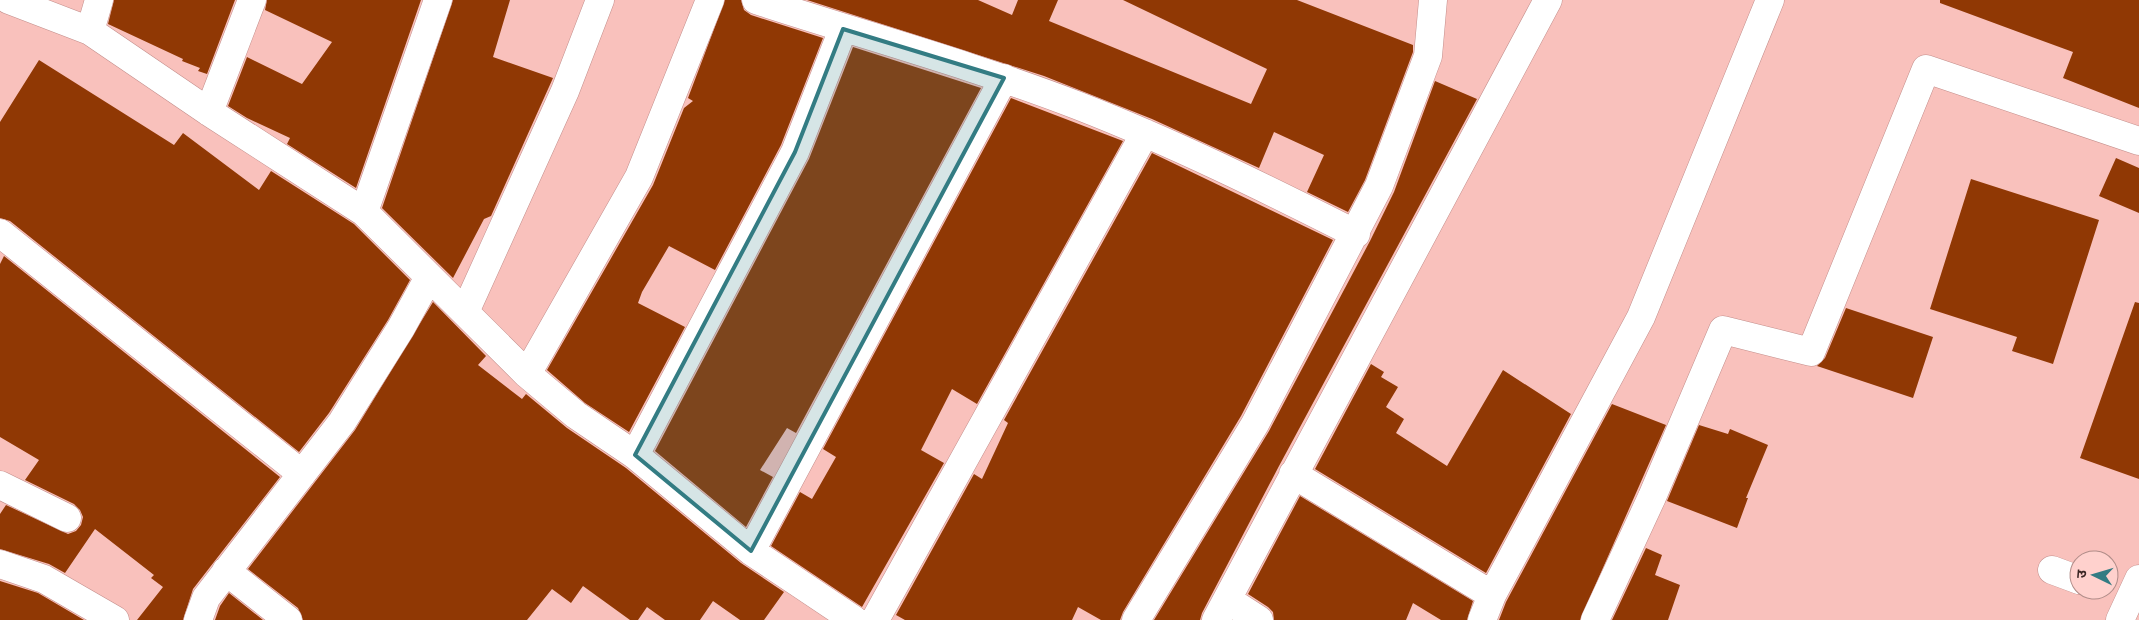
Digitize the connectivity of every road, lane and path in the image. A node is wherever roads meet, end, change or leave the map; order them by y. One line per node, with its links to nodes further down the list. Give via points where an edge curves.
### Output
1 (9, 0): 12 (street)
2 (99, 0): 12 (street)
3 (252, 0): 14 (street)
4 (438, 0): 17 (street)
5 (600, 0): 21 (street, via 565,91)
6 (710, 0): 22 (street, via 639,177)
7 (756, 0): 11 (street)
8 (1432, 0): 19 (street, via 1428,56 1380,186)
9 (1548, 0): 25 (street)
10 (1770, 0): 33 (street, via 1640,317)
11 (843, 29): 13 (street); 23 (street, via 795,152)
12 (90, 31): 14 (street)
13 (1004, 78): 15 (street); 28 (street)
14 (209, 112): 17 (street)
15 (1145, 133): 19 (street); 39 (street)
16 (2139, 141): 43 (street, via 1926,69 1810,352 1723,330)
17 (364, 212): 20 (street)
18 (0, 233): 24 (street)
19 (1356, 234): 40 (street, via 1255,424)
20 (429, 277): 21 (street); 24 (street, via 342,422)
21 (465, 312): 22 (street)
22 (526, 374): 23 (street, via 576,415)
23 (635, 455): 28 (street)
24 (302, 474): 31 (street)
25 (1293, 474): 33 (street); 34 (street)
26 (0, 486): 27 (street)
27 (67, 518)
28 (751, 551): 38 (street)
29 (0, 564): 35 (street, via 44,579)
30 (2052, 570): 32 (street)
31 (226, 571): 36 (street, via 206,598); 37 (street)
32 (2069, 576)
33 (1492, 595): 42 (street)
34 (1222, 610): 41 (street)
35 (116, 620)
36 (198, 620)
37 (288, 620)
38 (854, 620)
39 (875, 620)
40 (1136, 620)
41 (1259, 620)
42 (1482, 620)
43 (1596, 620)

